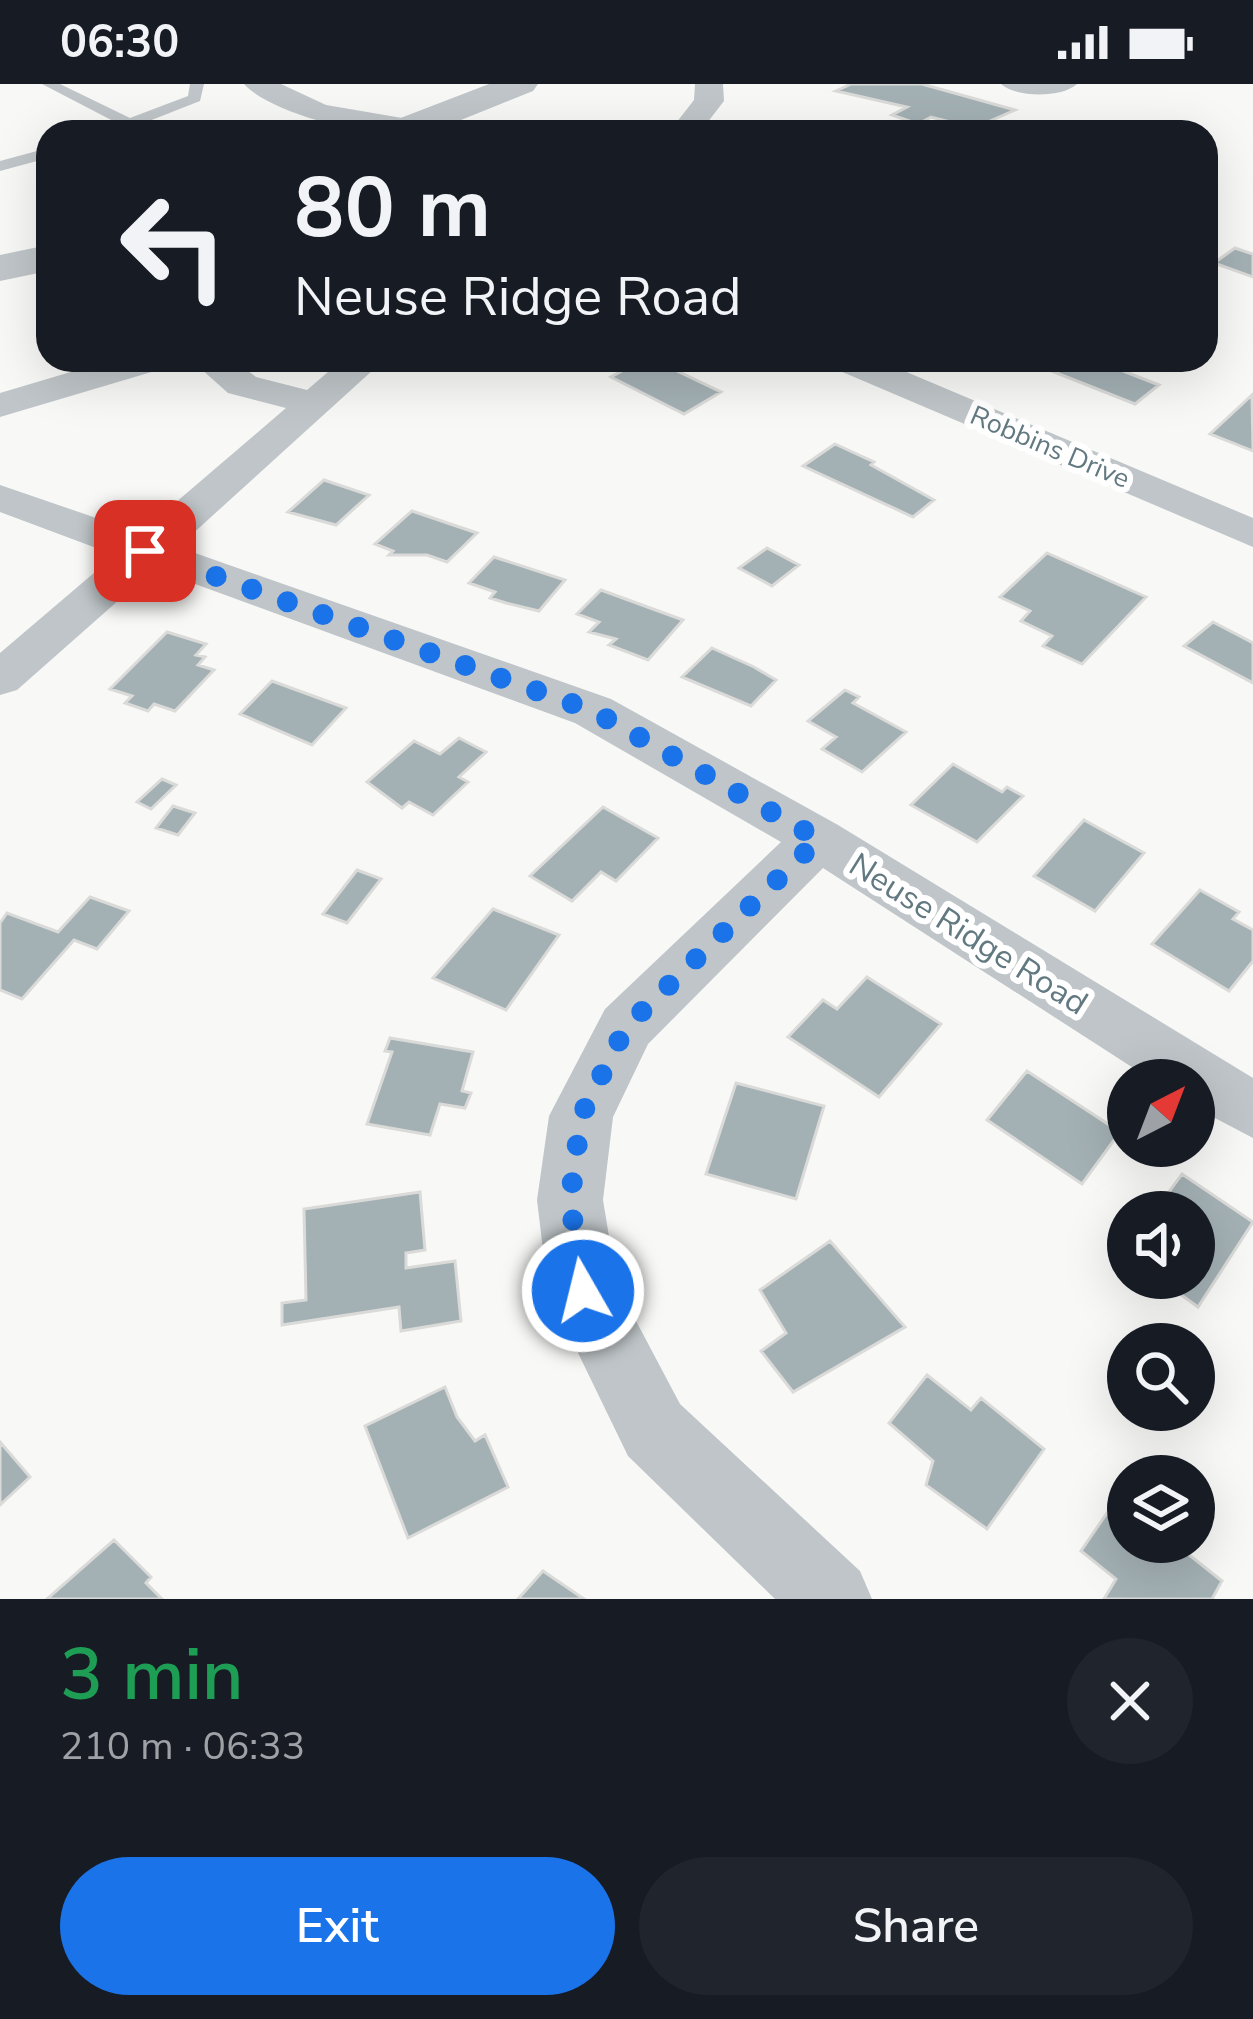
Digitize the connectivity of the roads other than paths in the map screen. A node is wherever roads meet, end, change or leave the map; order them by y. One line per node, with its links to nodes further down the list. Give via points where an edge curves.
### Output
1 (49, 84): 8 (lane)
2 (197, 84): 9 (lane, via 195,98)
3 (258, 84): 10 (street)
4 (709, 84): 13 (street, via 709,100)
5 (1015, 84): 6 (street)
6 (1063, 84)
7 (536, 88): 11 (street); 12 (street)
8 (123, 120)
9 (133, 120)
10 (320, 120)
11 (435, 120)
12 (481, 120)
13 (693, 120)
14 (36, 156): 15 (lane)
15 (0, 166)
16 (36, 236): 17 (street)
17 (0, 243)
18 (36, 260): 19 (street)
19 (0, 268)
20 (111, 372): 25 (street)
21 (225, 372): 24 (street, via 242,385)
22 (351, 372): 24 (street)
23 (874, 372): 27 (street, Robbins Drive)
24 (315, 404): 28 (street)
25 (0, 405)
26 (0, 498): 28 (street, Neuse Ridge Road)
27 (1253, 534)
28 (145, 551): 29 (street); 30 (street, Neuse Ridge Road, via 593,711)
29 (0, 679)
30 (819, 839): 31 (street, Neuse Ridge Road); 32 (street, via 626,1027 581,1116 570,1200 583,1291 654,1430)
31 (1253, 1111)
32 (832, 1599)

